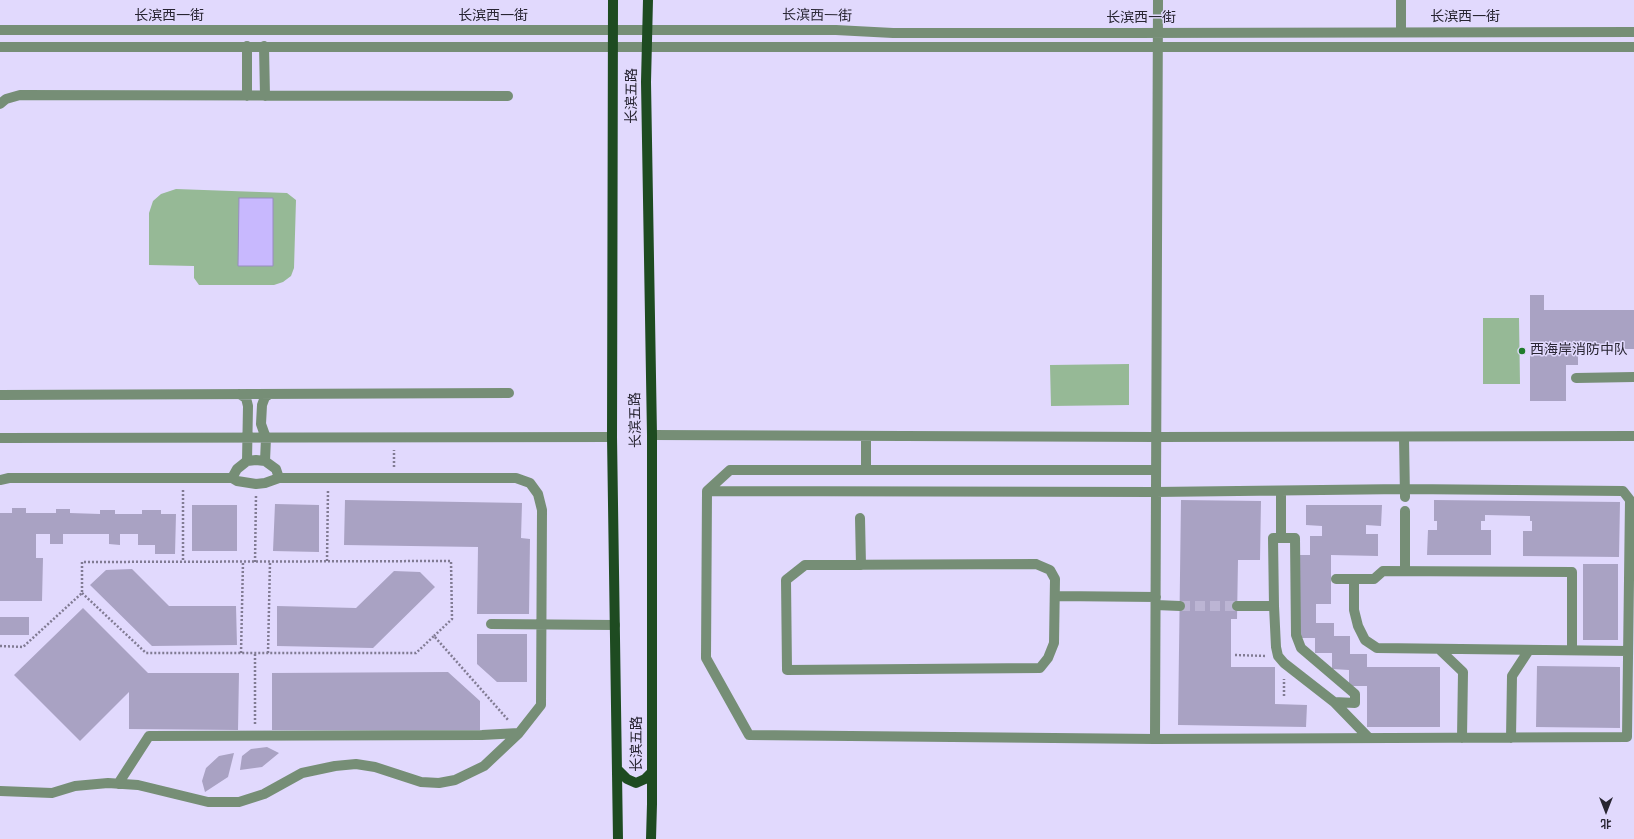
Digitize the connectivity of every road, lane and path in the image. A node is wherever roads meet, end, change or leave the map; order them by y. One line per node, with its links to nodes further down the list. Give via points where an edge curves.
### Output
1 (613, 0): 6 (main road, 长滨五路)
2 (648, 0): 7 (main road, 长滨五路)
3 (1158, 0): 10 (street)
4 (1400, 0): 8 (street)
5 (0, 30): 6 (street, 长滨西一街)
6 (612, 30): 7 (street, 长滨西一街); 14 (main road, 长滨五路)
7 (647, 30): 10 (street, 长滨西一街); 17 (main road, 长滨五路)
8 (1401, 32): 9 (street, 长滨西一街); 10 (street, 长滨西一街)
9 (1634, 32)
10 (1158, 33): 15 (street)
11 (247, 46): 12 (street, 长滨西一街); 13 (street, 长滨西一街); 18 (street)
12 (264, 46): 14 (street, 长滨西一街); 19 (street)
13 (0, 47)
14 (612, 47): 17 (street, 长滨西一街); 31 (main road, 长滨五路)
15 (1158, 47): 16 (street, 长滨西一街); 17 (street, 长滨西一街); 32 (street)
16 (1634, 47)
17 (647, 48): 28 (main road, 长滨五路)
18 (247, 96): 19 (street); 21 (street, via 20,95 6,99)
19 (265, 96): 20 (street)
20 (508, 96)
21 (0, 104)
22 (1576, 378): 23 (street)
23 (1634, 378)
24 (509, 393): 26 (street)
25 (239, 394): 26 (street); 27 (street); 35 (street, via 246,398 248,406)
26 (270, 394): 36 (street, via 265,397 262,406 261,424)
27 (0, 395)
28 (652, 435): 29 (street); 93 (main road, 长滨五路)
29 (866, 436): 32 (street); 40 (street)
30 (1634, 436): 33 (street)
31 (612, 437): 36 (street); 73 (main road, 长滨五路)
32 (1156, 437): 33 (street); 41 (street)
33 (1404, 437): 52 (street)
34 (0, 438): 35 (street)
35 (247, 438): 36 (street); 38 (street)
36 (266, 438): 39 (street)
37 (394, 450): 42 (path)
38 (247, 461): 39 (street); 44 (street, via 237,469)
39 (265, 461): 45 (street, via 276,469)
40 (866, 470): 41 (street); 49 (street, via 730,470)
41 (1156, 470): 51 (street)
42 (394, 471)
43 (183, 478): 44 (street); 47 (street); 57 (path)
44 (232, 478): 48 (street)
45 (279, 478): 46 (street); 48 (street)
46 (329, 478): 56 (path); 72 (street, via 516,478 530,483 538,494 542,510)
47 (0, 480)
48 (256, 484): 59 (path)
49 (707, 491): 51 (street); 91 (street, via 706,658 749,735)
50 (1281, 491): 51 (street); 52 (street); 55 (street)
51 (1156, 492): 67 (street)
52 (1405, 493): 79 (street, via 1623,491 1630,500)
53 (1405, 511): 62 (street)
54 (860, 518): 61 (street)
55 (1281, 538): 70 (street, via 1273,538); 85 (street, via 1295,538 1296,636 1301,648 1355,694 1355,703)
56 (327, 561): 60 (path); 74 (path, via 452,561 452,619)
57 (183, 562): 58 (path); 65 (path, via 82,562)
58 (243, 562): 59 (path); 80 (path)
59 (255, 562): 60 (path)
60 (270, 562): 82 (path)
61 (861, 565): 66 (street, via 1036,564 1050,570 1055,579); 66 (street, via 805,565 786,580 787,670 1040,668 1048,658 1054,643)
62 (1405, 570): 64 (street, via 1383,571 1374,579); 78 (street, via 1572,572)
63 (1336, 578): 64 (street)
64 (1354, 579): 76 (street, via 1354,610 1358,626 1366,640 1377,648)
65 (82, 593): 75 (path, via 23,647); 80 (path, via 146,652)
66 (1055, 596): 67 (street)
67 (1156, 601): 68 (street); 91 (street)
68 (1180, 606)
69 (1237, 606): 70 (street)
70 (1274, 606): 84 (street)
71 (491, 624): 72 (street)
72 (541, 624): 73 (street); 86 (street, via 541,705)
73 (614, 624): 92 (main road, 长滨五路)
74 (434, 636): 82 (path, via 416,652); 86 (path)
75 (0, 646)
76 (1440, 650): 77 (street); 89 (street, via 1462,672)
77 (1529, 650): 78 (street); 90 (street, via 1512,676)
78 (1572, 650): 79 (street)
79 (1628, 651): 90 (street, via 1627,738)
80 (241, 652): 81 (path)
81 (255, 652): 82 (path); 87 (path)
82 (268, 652)
83 (1235, 655): 84 (path)
84 (1278, 656): 85 (street)
85 (1334, 702): 88 (street)
86 (519, 733): 87 (street); 94 (street, via 484,766 455,780 439,783 421,782 375,767 356,764 302,773 264,794 239,802 208,802 138,785)
87 (255, 736): 94 (street, via 149,736)
88 (1369, 738): 89 (street); 91 (street)
89 (1462, 738): 90 (street)
90 (1511, 738)
91 (1156, 739)
92 (617, 769): 93 (main road, via 627,779 636,783); 96 (main road, 长滨五路)
93 (652, 772): 97 (main road, 长滨五路)
94 (118, 784): 95 (street, via 75,786 52,793)
95 (0, 791)
96 (618, 839)
97 (650, 839)

